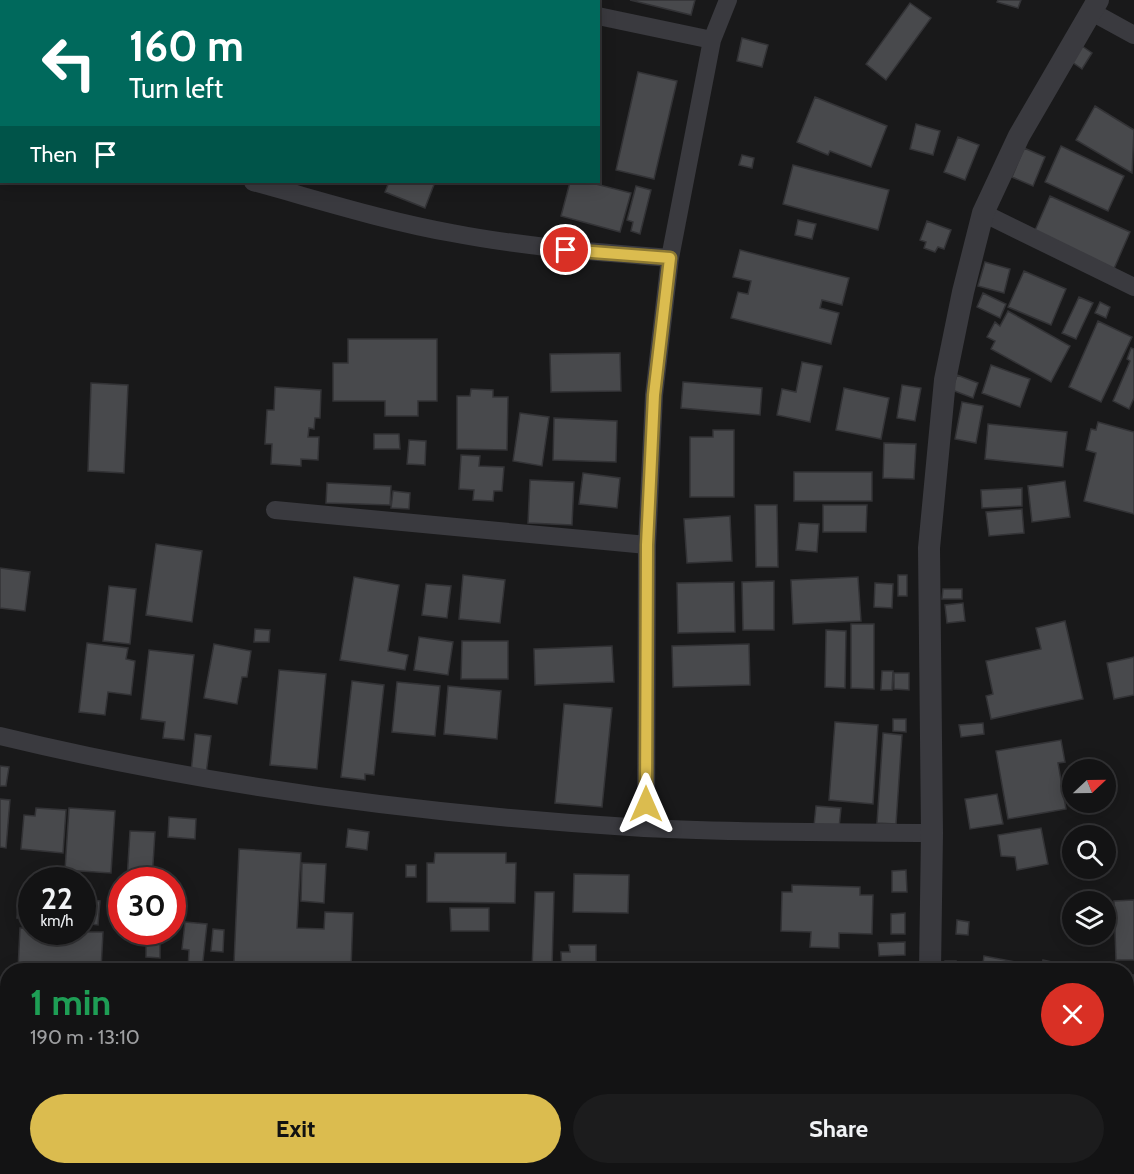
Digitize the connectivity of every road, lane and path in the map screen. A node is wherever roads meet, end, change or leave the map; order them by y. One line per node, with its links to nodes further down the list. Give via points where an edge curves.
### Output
1 (728, 0): 5 (street)
2 (1095, 6): 4 (street); 7 (street, via 1019,136)
3 (600, 16): 5 (street)
4 (1134, 35)
5 (712, 40): 8 (street)
6 (256, 183): 8 (street, via 452,233 566,250)
7 (983, 213): 9 (street); 14 (street, via 945,380 929,548)
8 (670, 258): 11 (street, via 654,395)
9 (1134, 287)
10 (275, 510): 11 (street)
11 (647, 545): 13 (street)
12 (0, 736): 13 (street, via 105,762 415,809)
13 (645, 828): 14 (street)
14 (932, 833): 15 (street)
15 (930, 963)

